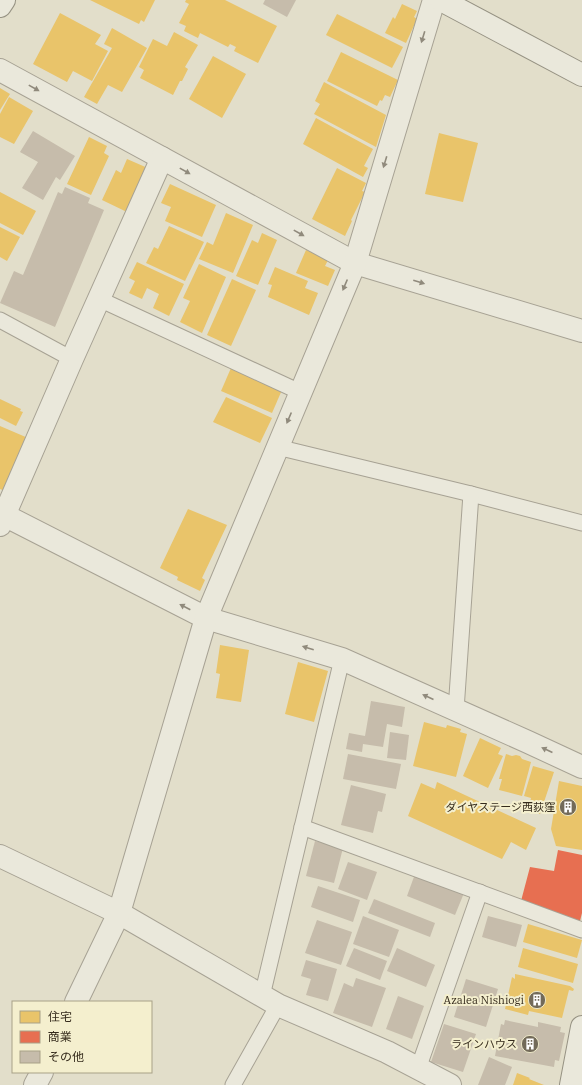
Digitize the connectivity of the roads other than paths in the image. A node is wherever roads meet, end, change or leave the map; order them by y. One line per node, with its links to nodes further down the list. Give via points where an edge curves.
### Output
1 (4, 0): 4 (street)
2 (434, 0): 8 (street, one-way to 8)
3 (441, 0): 6 (street)
4 (0, 6)
5 (0, 70): 7 (street, one-way to 7)
6 (582, 75)
7 (162, 158): 8 (street, one-way to 8); 9 (street)
8 (355, 263): 11 (street, one-way to 11); 13 (street, one-way to 13)
9 (99, 299): 12 (street); 13 (lane)
10 (0, 320): 12 (lane)
11 (582, 331)
12 (72, 359): 16 (street)
13 (300, 392): 14 (street, one-way to 14)
14 (277, 446): 15 (lane); 18 (street)
15 (471, 494): 17 (lane); 20 (lane)
16 (1, 518): 18 (street, one-way to 16)
17 (582, 523)
18 (206, 618): 19 (street, one-way to 18); 25 (street)
19 (342, 659): 20 (street, one-way to 19); 22 (lane)
20 (456, 710): 21 (street, one-way to 20)
21 (582, 767)
22 (302, 827): 24 (lane); 27 (lane)
23 (0, 856): 25 (street)
24 (480, 892): 26 (lane); 30 (lane)
25 (119, 914): 27 (street); 28 (street)
26 (582, 930)
27 (270, 1000): 30 (street, via 387,1052); 33 (lane)
28 (76, 1001)
29 (582, 1027): 35 (street)
30 (418, 1069): 34 (street)
31 (41, 1073): 32 (street)
32 (35, 1085)
33 (233, 1085)
34 (450, 1085)
35 (571, 1085)

